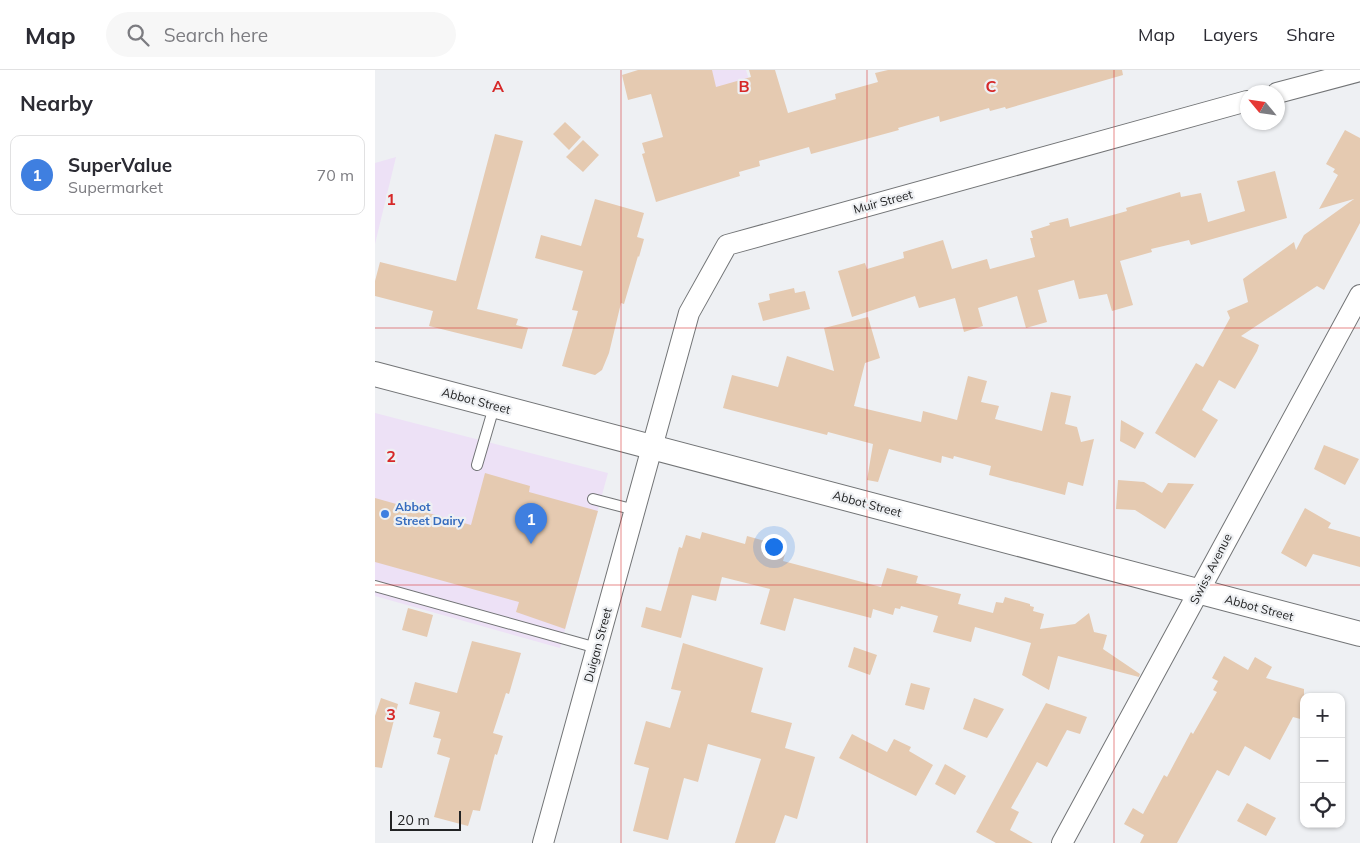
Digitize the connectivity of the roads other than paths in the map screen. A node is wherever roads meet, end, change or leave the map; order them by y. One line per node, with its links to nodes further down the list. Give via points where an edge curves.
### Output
1 (1360, 71): 2 (street)
2 (1305, 77): 3 (street)
3 (1285, 88)
4 (1240, 103): 8 (street, Muir Street, via 727,245 689,313)
5 (1360, 295): 13 (street, Swiss Avenue)
6 (375, 374): 7 (street, Abbot Street)
7 (494, 407): 8 (street, Abbot Street); 9 (lane)
8 (653, 448): 11 (street, Duigan Street); 13 (street, Abbot Street)
9 (477, 465)
10 (593, 499): 11 (lane)
11 (635, 510): 15 (street, Duigan Street)
12 (375, 586): 15 (lane)
13 (1199, 592): 14 (street, Abbot Street); 17 (street, Swiss Avenue)
14 (1360, 634)
15 (597, 648): 16 (street, Duigan Street)
16 (543, 843)
17 (1062, 843)

